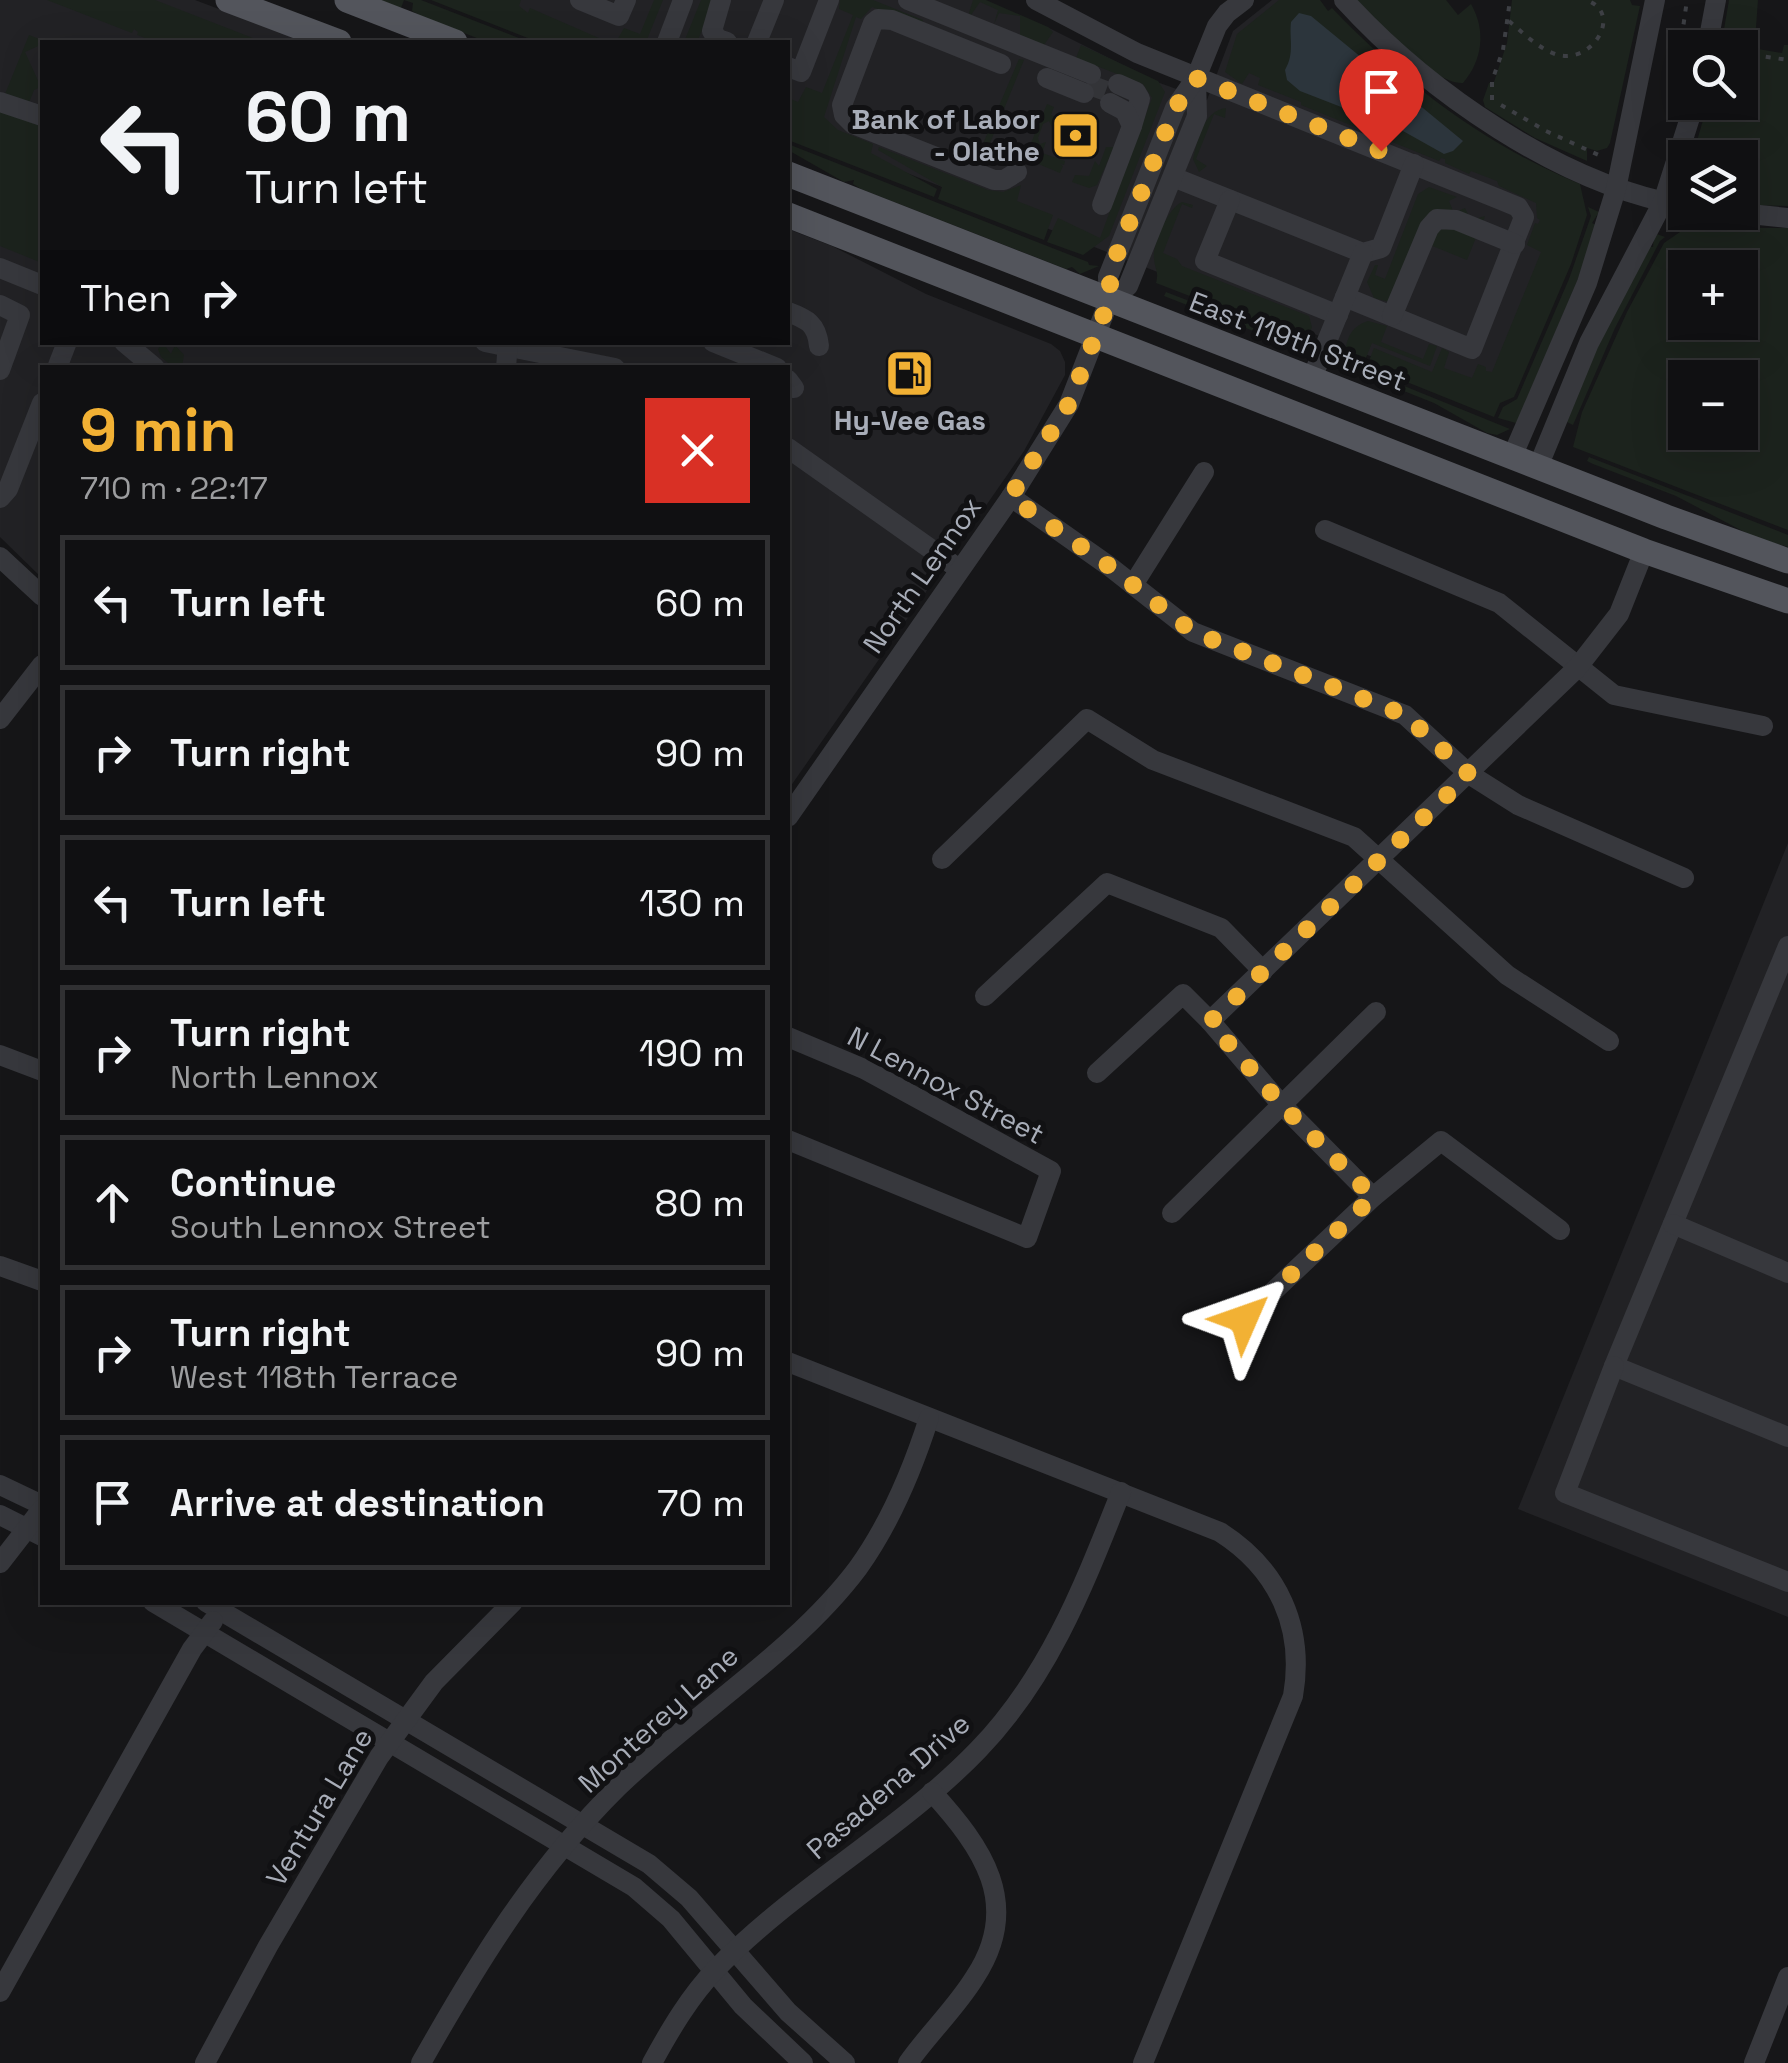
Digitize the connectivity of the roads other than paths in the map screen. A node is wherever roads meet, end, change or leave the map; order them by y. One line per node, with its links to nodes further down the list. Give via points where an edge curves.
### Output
1 (228, 0): 17 (main road)
2 (347, 0): 18 (main road)
3 (580, 0): 15 (street)
4 (626, 0): 15 (street, via 619,16)
5 (683, 0): 19 (street)
6 (721, 0): 20 (street, via 712,32)
7 (774, 0): 21 (street)
8 (830, 0): 23 (street, via 801,72)
9 (908, 0): 25 (street)
10 (1036, 0): 24 (street)
11 (1244, 0): 24 (street, via 1217,26)
12 (1344, 0): 34 (street, via 1463,104)
13 (1655, 2): 34 (street)
14 (1713, 4): 16 (street)
15 (608, 5)
16 (1709, 30)
17 (332, 40)
18 (450, 40)
19 (668, 40)
20 (722, 40)
21 (758, 40)
22 (1001, 64): 31 (street, via 878,19 842,105 853,124 994,180)
23 (790, 68)
24 (1196, 78): 30 (street); 33 (street, via 1197,116); 46 (street, via 1175,108 1111,269)
25 (1087, 83)
26 (1114, 94): 38 (street, via 1134,121)
27 (0, 102): 28 (street)
28 (40, 115)
29 (1688, 120): 36 (street)
30 (1414, 164): 42 (street, via 1518,208 1524,217); 43 (street, via 1381,248)
31 (1017, 172)
32 (790, 175): 46 (main road, East 119th Street)
33 (1172, 177): 35 (street); 46 (street, via 1128,286)
34 (1616, 189): 36 (street); 63 (street, via 1586,283)
35 (1230, 200): 43 (street); 48 (street, via 1206,261)
36 (1663, 202): 37 (street); 64 (street, via 1589,343)
37 (1668, 203)
38 (1102, 206)
39 (1758, 215): 41 (street)
40 (790, 216): 51 (main road)
41 (1788, 218)
42 (1515, 244): 50 (street, via 1437,219); 50 (street, via 1472,348)
43 (1362, 253): 48 (street)
44 (1, 274): 45 (street)
45 (40, 284)
46 (1109, 301): 51 (street, North Lennox); 60 (main road, East 119th Street)
47 (0, 304): 59 (street, via 20,316)
48 (1342, 306): 50 (street); 60 (street)
49 (790, 313): 54 (street, via 809,320)
50 (1392, 316)
51 (1095, 337): 66 (street, North Lennox, via 1069,404); 69 (main road)
52 (128, 345): 56 (street)
53 (720, 345): 58 (street)
54 (818, 346)
55 (507, 352): 57 (street)
56 (151, 365)
57 (594, 365)
58 (769, 365)
59 (0, 370)
60 (1312, 378): 63 (main road, East 119th Street)
61 (40, 409): 67 (street)
62 (790, 449): 72 (street)
63 (1512, 457): 64 (main road, East 119th Street)
64 (1538, 467): 71 (main road, East 119th Street)
65 (1204, 472): 73 (street)
66 (1010, 497): 72 (street, North Lennox); 73 (street)
67 (0, 498)
68 (1325, 530): 77 (street, via 1499,603)
69 (1644, 551): 75 (main road); 77 (street, via 1620,614)
70 (0, 557): 74 (street)
71 (1788, 561)
72 (959, 569): 81 (street, North Lennox)
73 (1132, 585): 80 (street, via 1193,632 1405,715)
74 (40, 594)
75 (1788, 602)
76 (40, 666): 78 (street)
77 (1577, 668): 79 (street, via 1614,695); 80 (street)
78 (1, 715)
79 (1762, 726)
80 (1469, 774): 82 (street); 84 (street, via 1518,805)
81 (790, 814)
82 (1380, 858): 83 (street, via 1354,837 1153,760 1087,719); 86 (street); 91 (street, via 1507,976)
83 (942, 859)
84 (1684, 878)
85 (1788, 946): 99 (street)
86 (1264, 970): 87 (street, via 1221,928 1107,882); 89 (street)
87 (984, 996)
88 (1376, 1012): 95 (street)
89 (1210, 1022): 94 (street, via 1183,994); 95 (street)
90 (790, 1038): 96 (street, N Lennox Street, via 864,1069 1051,1170 1028,1238)
91 (1609, 1041)
92 (0, 1055): 93 (street)
93 (40, 1070)
94 (1097, 1074)
95 (1280, 1103): 97 (street); 98 (street)
96 (790, 1141)
97 (1373, 1197): 100 (street, via 1441,1142); 104 (street)
98 (1172, 1213)
99 (1673, 1224): 102 (street); 106 (street)
100 (1560, 1230)
101 (0, 1266): 103 (street)
102 (1788, 1273)
103 (40, 1280)
104 (1244, 1319)
105 (790, 1363): 107 (street)
106 (1614, 1366): 108 (street); 115 (street, via 1565,1493)
107 (929, 1418): 110 (street); 123 (street, Monterey Lane, via 889,1519 836,1594)
108 (1788, 1437)
109 (0, 1485): 111 (street)
110 (1121, 1492): 122 (street, Pasadena Drive, via 1065,1627 1029,1688 979,1749); 135 (street, via 1220,1532 1254,1558 1284,1602 1297,1653 1282,1727)
111 (40, 1506)
112 (0, 1515): 113 (street)
113 (34, 1532): 114 (street)
114 (0, 1563)
115 (1788, 1582)
116 (158, 1605): 119 (street)
117 (218, 1605): 119 (street); 120 (street)
118 (510, 1605): 120 (street, Ventura Lane)
119 (204, 1632): 121 (street); 128 (street)
120 (406, 1718): 121 (street, Ventura Lane); 123 (street)
121 (390, 1740): 124 (street); 129 (street, Ventura Lane)
122 (932, 1792): 125 (street, Pasadena Drive); 134 (street, via 985,1859 995,1915 976,1977)
123 (583, 1824): 124 (street, Monterey Lane); 125 (street, via 670,1880)
124 (564, 1844): 126 (street, via 654,1902); 130 (street, Monterey Lane, via 495,1936)
125 (734, 1953): 126 (street, Pasadena Drive); 133 (street)
126 (715, 1970): 131 (street, Pasadena Drive); 132 (street)
127 (1788, 1977): 136 (street)
128 (0, 1992)
129 (205, 2063)
130 (421, 2063)
131 (652, 2063)
132 (802, 2063)
133 (845, 2063)
134 (908, 2063)
135 (1143, 2063)
136 (1754, 2063)

